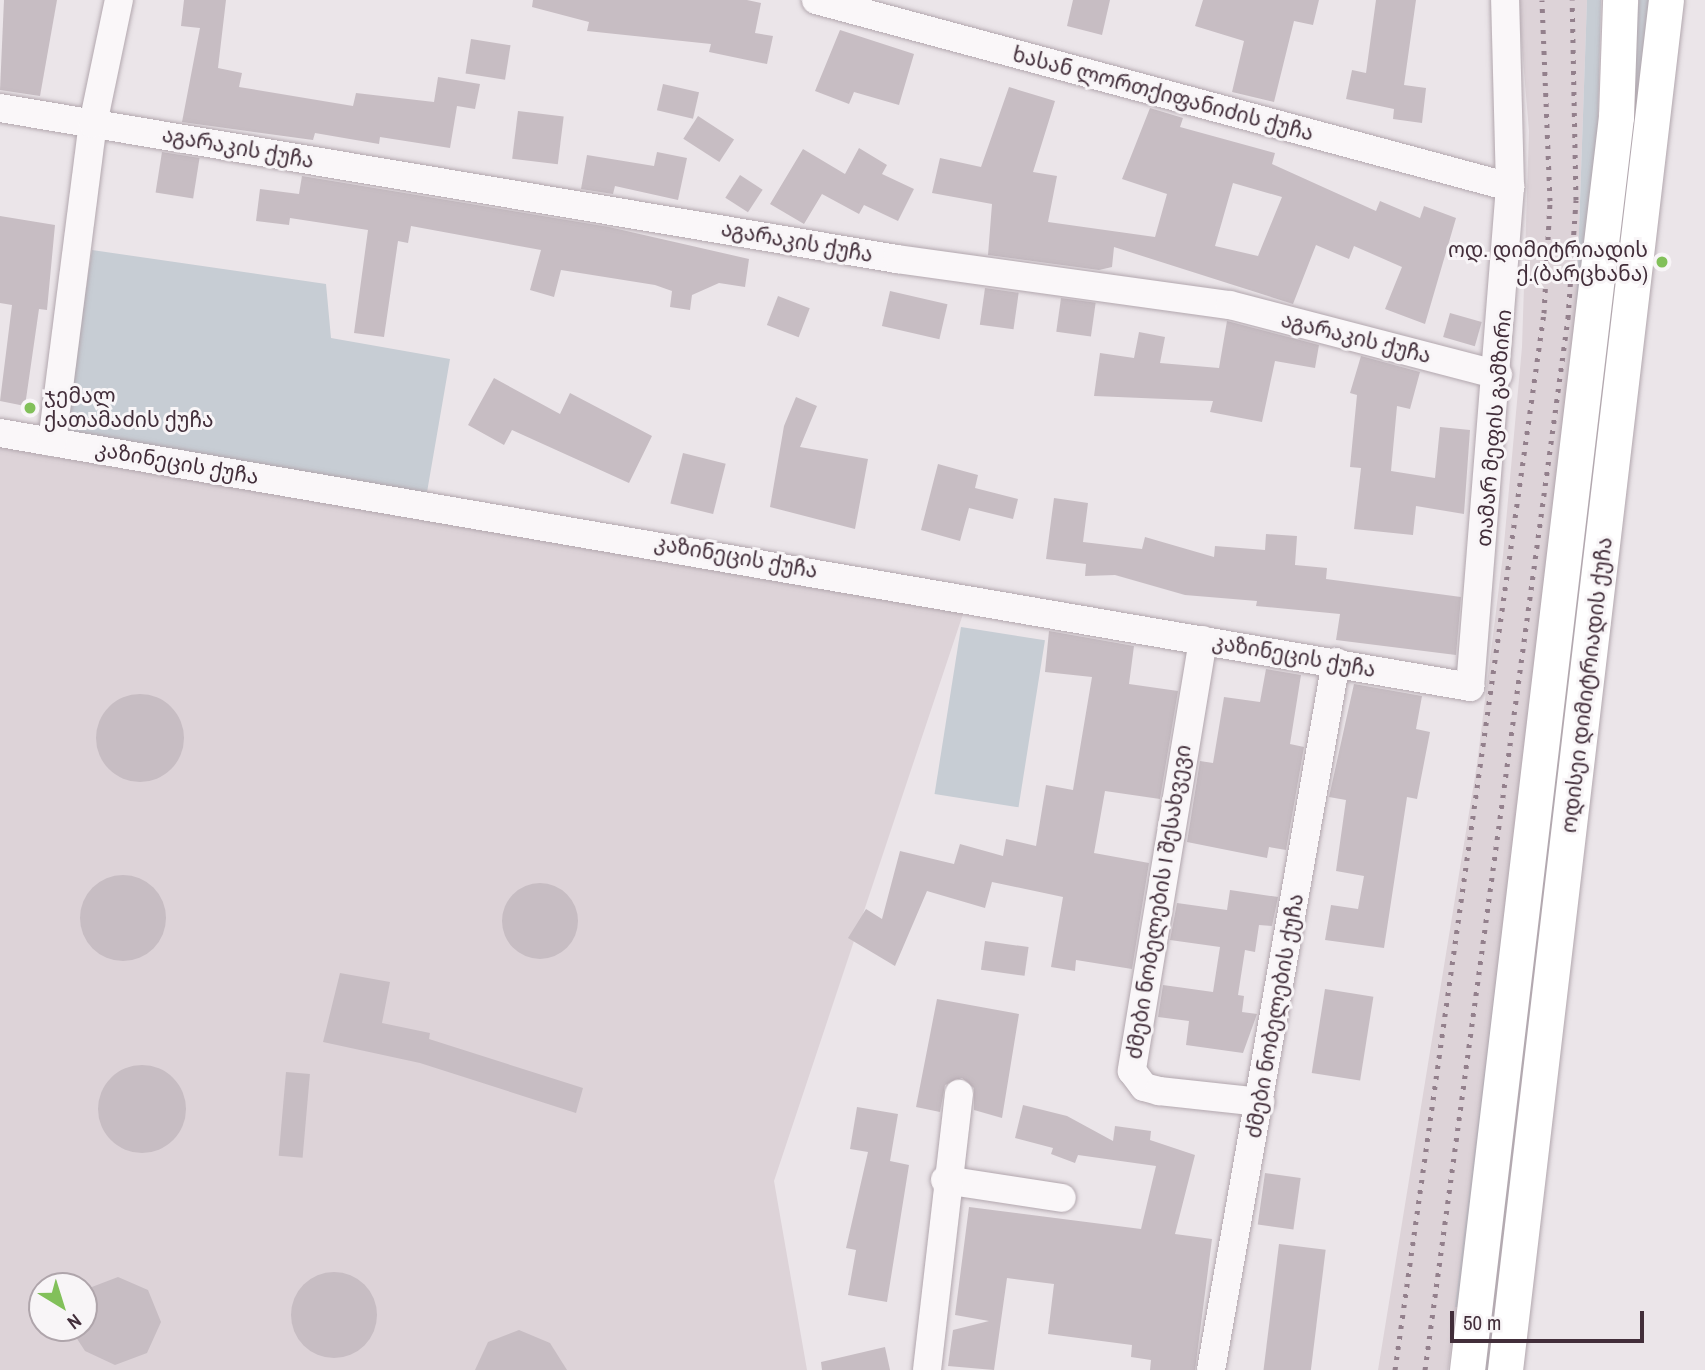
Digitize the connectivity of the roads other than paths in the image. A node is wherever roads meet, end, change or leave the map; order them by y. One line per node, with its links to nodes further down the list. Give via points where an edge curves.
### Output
1 (118, 0): 7 (street)
2 (816, 0): 8 (street, ხასან ლორთქიფანიძის ქუჩა)
3 (1505, 0): 8 (street, თამარ მეფის გამზირი)
4 (1620, 0): 21 (main road, ოდისეი დიმიტრიადის ქუჩა, via 1615,128)
5 (1666, 0): 22 (main road, ოდისეი დიმიტრიადის ქუჩა)
6 (0, 107): 7 (street, აგარაკის ქუჩა)
7 (93, 124): 9 (street, აგარაკის ქუჩა, via 897,259 1230,305); 11 (street)
8 (1510, 187): 9 (street, თამარ მეფის გამზირი)
9 (1499, 375): 14 (street, თამარ მეფის გამზირი)
10 (0, 433): 11 (street, კაზინეცის ქუჩა)
11 (52, 442): 12 (street, კაზინეცის ქუჩა)
12 (1202, 640): 13 (street, კაზინეცის ქუჩა); 16 (street, ძმები ნობელების I შესახვევი, via 1132,1071 1144,1087 1159,1091)
13 (1335, 662): 14 (street, კაზინეცის ქუჩა); 16 (street, ძმები ნობელების ქუჩა)
14 (1470, 687)
15 (959, 1094): 17 (street)
16 (1260, 1102): 20 (street, ძმები ნობელების ქუჩა)
17 (945, 1180): 18 (street); 19 (street)
18 (1062, 1198)
19 (927, 1370)
20 (1211, 1370)
21 (1467, 1370)
22 (1505, 1370)

